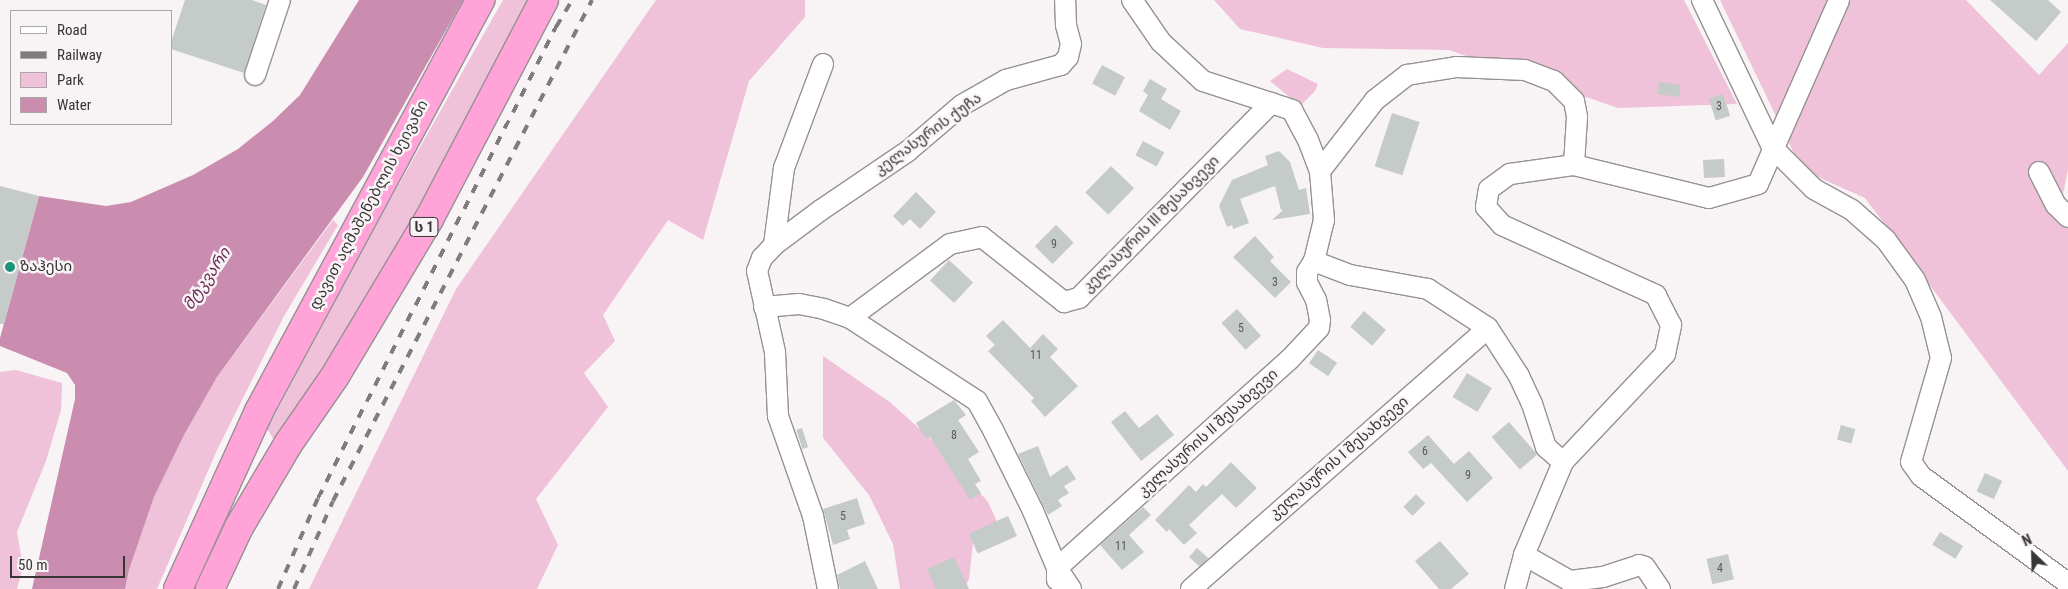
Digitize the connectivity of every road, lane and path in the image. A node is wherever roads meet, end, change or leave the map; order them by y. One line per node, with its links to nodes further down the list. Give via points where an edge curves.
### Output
1 (280, 0): 9 (street)
2 (480, 0): 25 (highway, დავით აღმაშენებლის ხეივანი, via 259,411)
3 (544, 0): 26 (highway, ს 1, via 429,219 335,376 288,444 239,527)
4 (1065, 0): 16 (street, კელასურის ქუჩა, via 1066,25 1072,44 1061,65 1006,80 962,105 908,151)
5 (1132, 0): 10 (street, via 1161,42 1203,82)
6 (1702, 0): 11 (street)
7 (1839, 0): 11 (street)
8 (823, 64): 16 (street, via 784,168)
9 (255, 74)
10 (1271, 103): 13 (street, via 1292,110); 19 (street, კელასურის III შესახვევი, via 1079,298 1064,302 982,237 950,244)
11 (1772, 147): 12 (street, via 1758,184 1709,198); 24 (street, via 1814,190 1852,210 1886,240 1915,280 1931,317 1941,358 1911,462 1921,476)
12 (1574, 165): 13 (street, via 1577,117 1574,101 1554,81 1525,70 1457,67 1407,75 1374,100); 21 (street, via 1510,174 1490,189 1486,207 1502,225 1656,295 1671,325 1665,354)
13 (1320, 171): 17 (street, via 1324,220)
14 (2039, 172): 15 (street)
15 (2064, 207)
16 (774, 245): 18 (street, კელასურის ქუჩა, via 762,258 757,271)
17 (1314, 262): 20 (street, via 1350,275 1428,290); 23 (street, კელასურის II შესახვევი, via 1307,272 1307,282 1316,300 1319,328 1290,359)
18 (764, 307): 19 (street, via 799,304); 27 (street, via 775,352 778,416 813,516)
19 (850, 318): 23 (street, via 977,401 1033,511)
20 (1488, 328): 21 (street, via 1519,376 1546,448); 30 (street, კელასურის I შესახვევი)
21 (1563, 462): 22 (street)
22 (1524, 555): 31 (street); 32 (street, via 1570,581 1603,577 1639,564 1645,566)
23 (1057, 568): 28 (street); 29 (street)
24 (2068, 582)
25 (178, 589)
26 (210, 589)
27 (828, 589)
28 (1055, 589)
29 (1071, 589)
30 (1191, 589)
31 (1515, 589)
32 (1660, 589)

